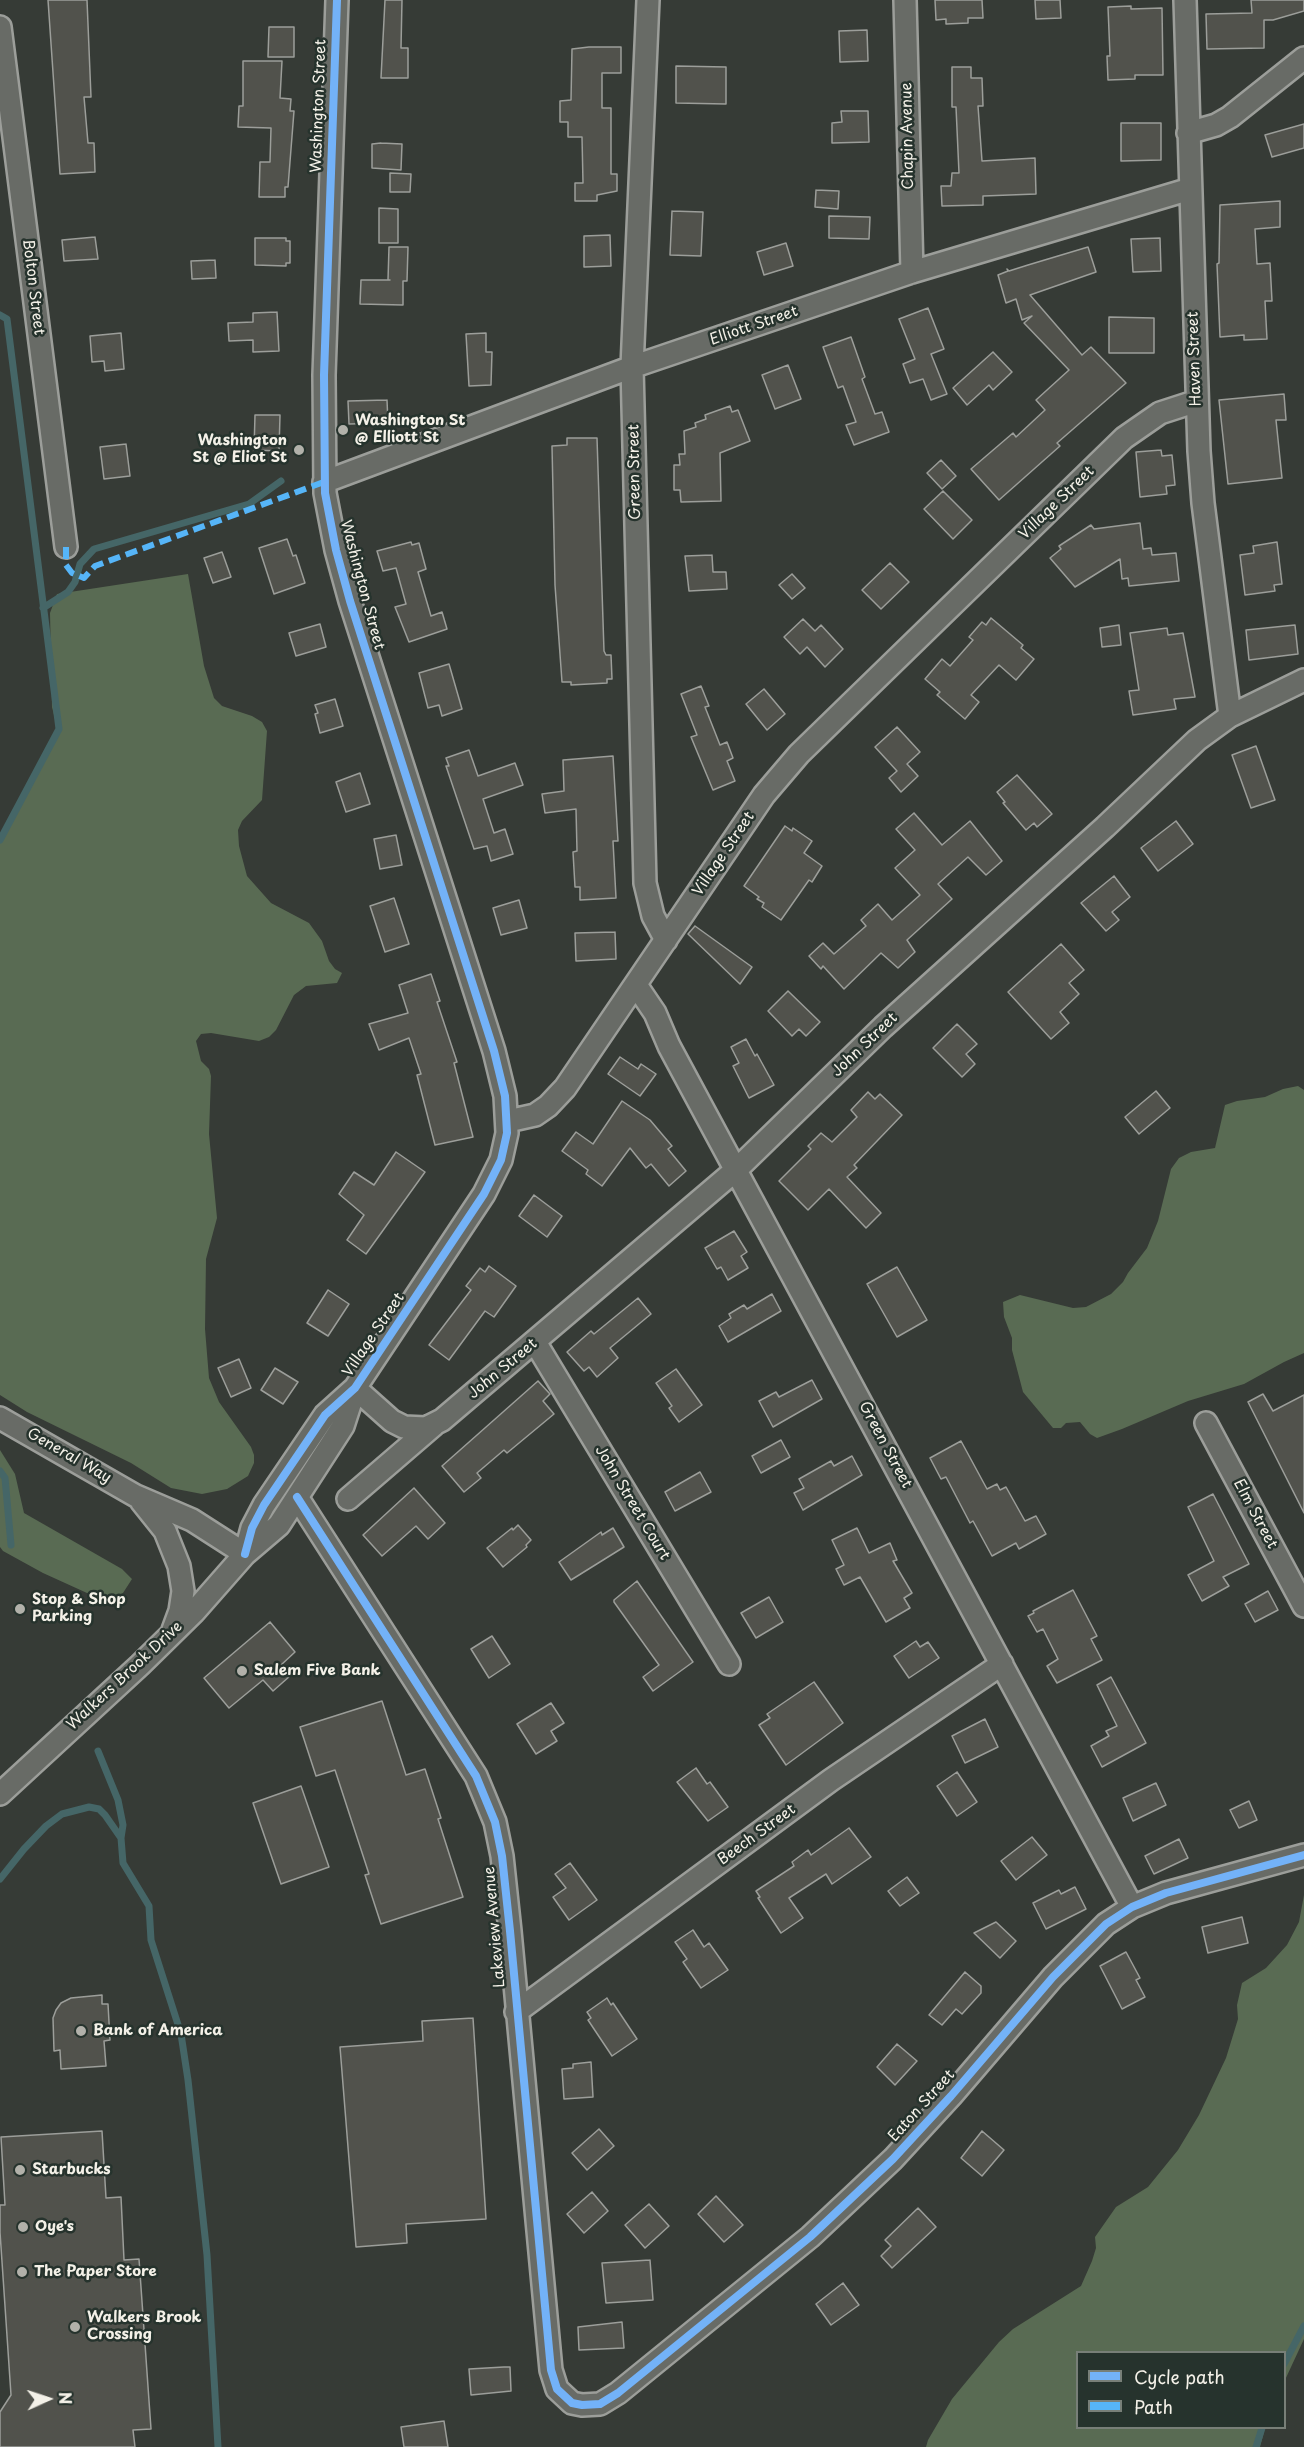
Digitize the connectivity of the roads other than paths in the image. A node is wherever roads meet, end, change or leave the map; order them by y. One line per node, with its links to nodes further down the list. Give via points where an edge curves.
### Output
1 (337, 0): 12 (street, Washington Street)
2 (648, 0): 10 (street, Green Street)
3 (905, 0): 9 (street, Chapin Avenue)
4 (1185, 0): 7 (street, Haven Street)
5 (0, 27): 13 (street, Bolton Street)
6 (1304, 58): 7 (street, via 1230,117)
7 (1188, 133): 8 (street, Haven Street)
8 (1190, 189): 9 (street, Elliott Street); 11 (street, Haven Street)
9 (912, 273): 10 (street, Elliott Street)
10 (632, 367): 12 (street, Elliott Street); 16 (street, Green Street, via 645,883 653,916)
11 (1197, 401): 15 (street, Haven Street, via 1203,503); 16 (street, Village Street, via 1160,413 1124,438 799,754 764,795)
12 (324, 482): 18 (street, Washington Street, via 343,577 494,1051)
13 (66, 547)
14 (1304, 680): 15 (street, John Street)
15 (1230, 716): 19 (street, John Street, via 1197,740 968,949)
16 (666, 940): 17 (street, Village Street)
17 (636, 985): 18 (street, Village Street, via 554,1100 535,1115); 19 (street, Green Street, via 655,1013)
18 (508, 1121): 21 (street, Village Street, via 505,1145 488,1186)
19 (737, 1169): 20 (street, John Street); 32 (street, Green Street)
20 (535, 1342): 24 (street, John Street); 31 (street, John Street Court)
21 (355, 1388): 24 (street, via 400,1425 417,1429); 26 (street, Village Street, via 343,1426); 28 (street, Village Street, via 325,1415 264,1505)
22 (0, 1418): 25 (street, General Way)
23 (1206, 1423): 29 (street, Elm Street)
24 (435, 1425): 27 (street, John Street)
25 (136, 1496): 28 (street, General Way, via 192,1520); 30 (street, General Way, via 165,1531 179,1566 183,1591)
26 (297, 1497): 28 (street, Village Street, via 279,1525); 36 (street, Lakeview Avenue, via 485,1794 502,1856)
27 (348, 1499)
28 (245, 1554): 30 (street, Walkers Brook Drive)
29 (1304, 1606)
30 (172, 1633): 33 (street, Walkers Brook Drive)
31 (729, 1664)
32 (1002, 1664): 35 (street, Green Street); 36 (street, Beech Street, via 831,1780)
33 (0, 1794)
34 (1304, 1856): 35 (street, Eaton Street, via 1166,1893)
35 (1132, 1907): 37 (street, Eaton Street, via 1106,1924 1053,1977 894,2159 810,2237 618,2393 600,2403)
36 (516, 2012): 37 (street, Lakeview Avenue, via 550,2370 557,2389)
37 (573, 2403)

